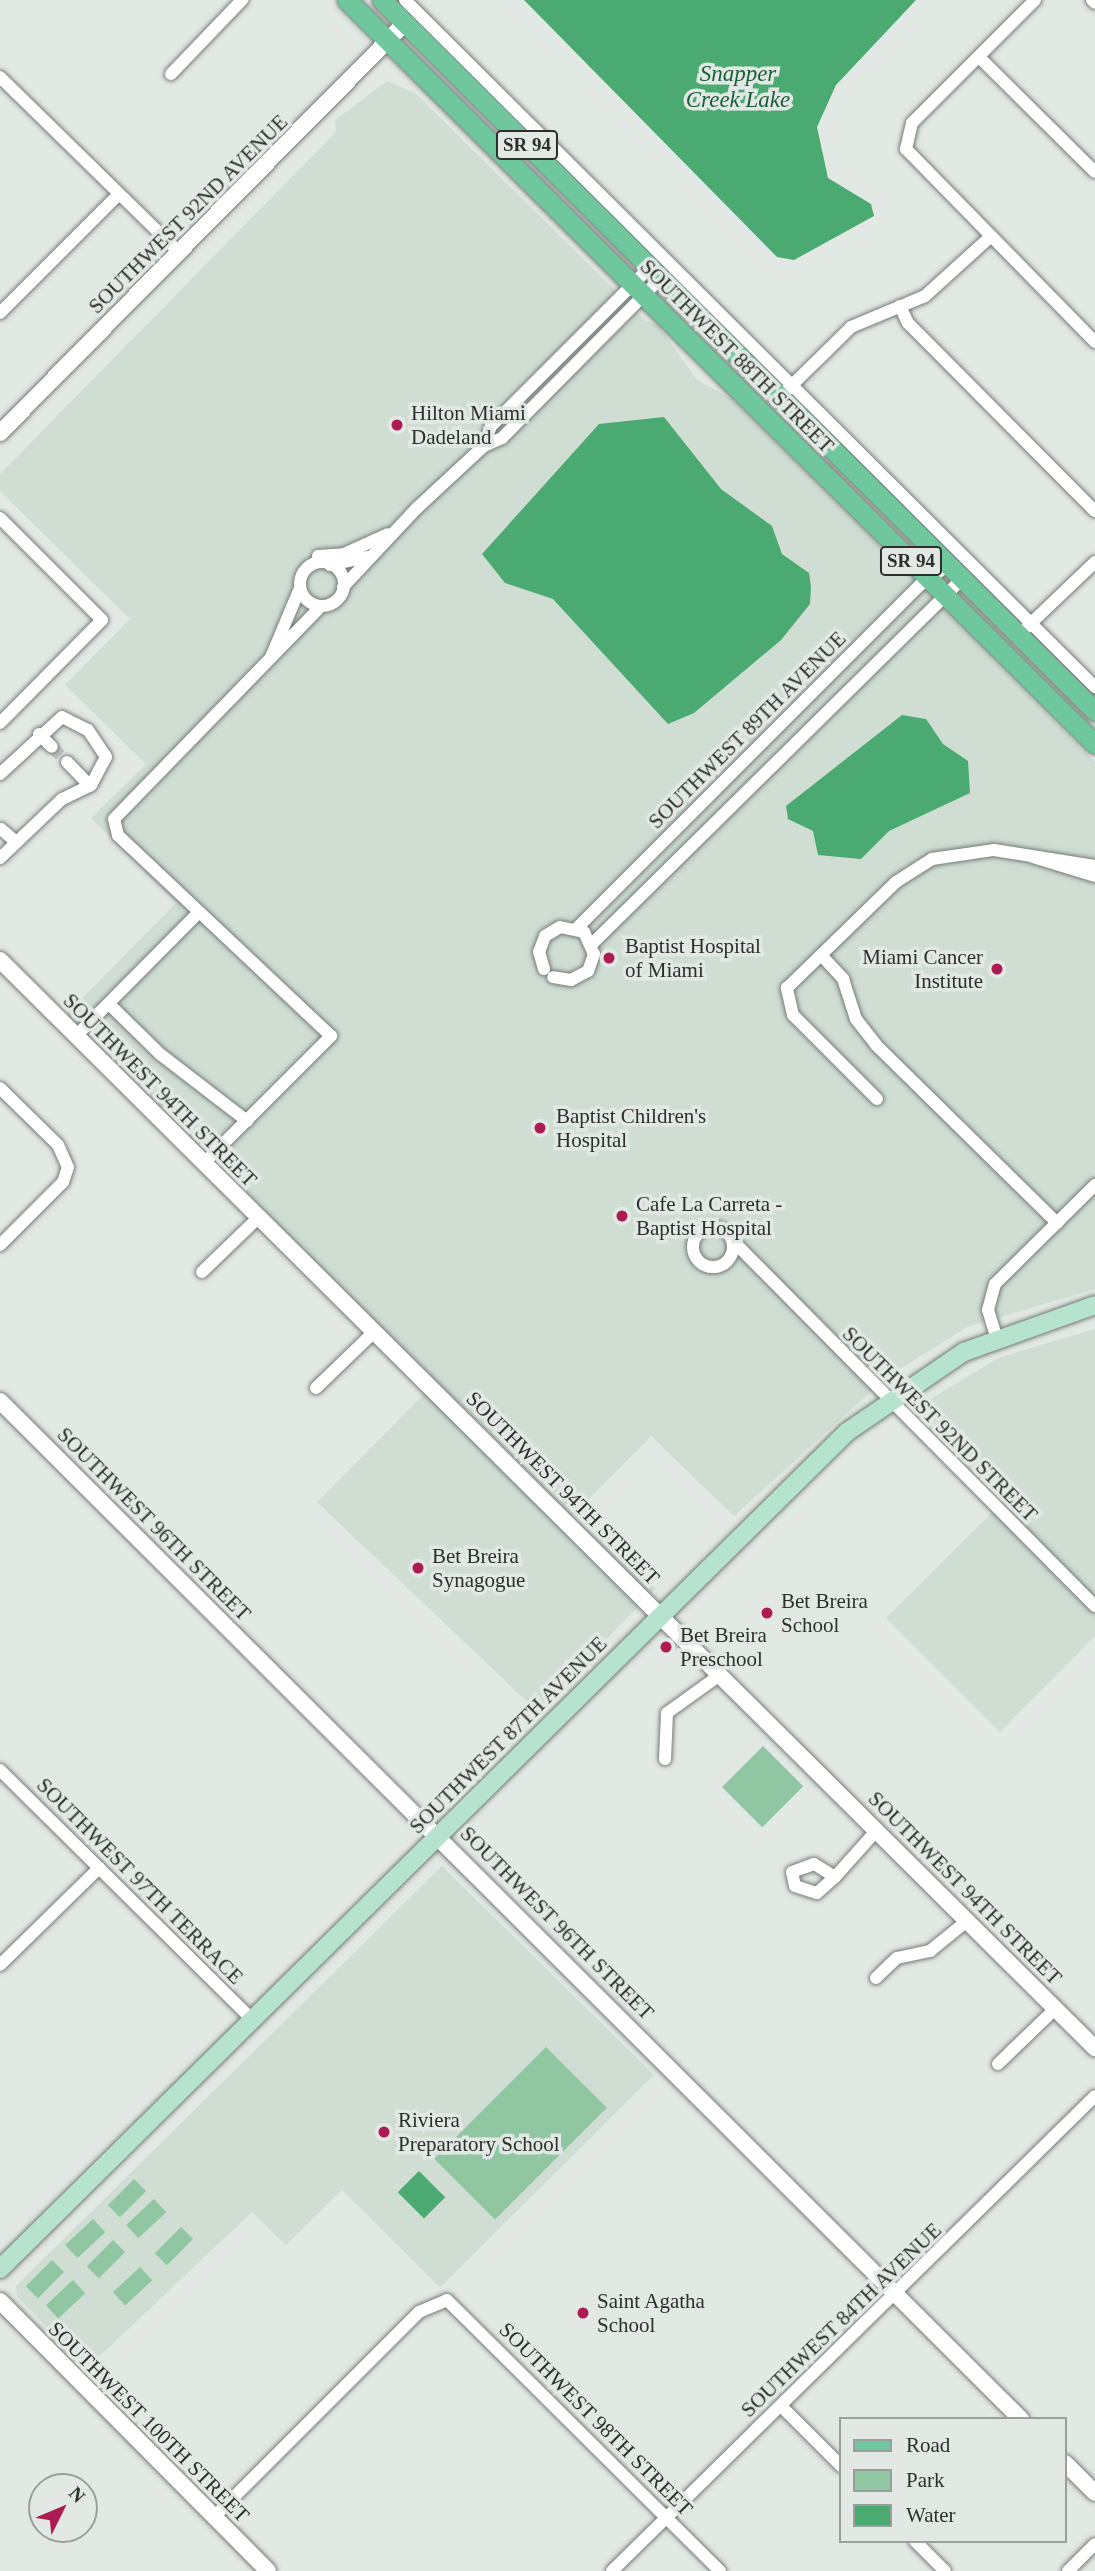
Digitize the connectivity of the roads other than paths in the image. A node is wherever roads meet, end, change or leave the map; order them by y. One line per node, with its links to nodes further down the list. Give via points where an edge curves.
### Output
1 (242, 0): 9 (street)
2 (347, 0): 7 (main road, SOUTHWEST 88TH STREET / SR 94)
3 (382, 0): 6 (main road, SOUTHWEST 88TH STREET / SR 94)
4 (405, 0): 20 (street, SOUTHWEST 88TH STREET)
5 (1035, 0): 8 (street)
6 (405, 23): 7 (street, SOUTHWEST 92ND AVENUE); 15 (main road, SOUTHWEST 88TH STREET / SR 94)
7 (388, 41): 14 (street, SOUTHWEST 92ND AVENUE); 16 (main road, SOUTHWEST 88TH STREET / SR 94)
8 (979, 57): 11 (street); 13 (street, via 906,131 912,160)
9 (171, 74)
10 (0, 77): 12 (street)
11 (1095, 172)
12 (119, 194): 14 (street); 18 (street)
13 (990, 237): 17 (street, via 932,291); 19 (street)
14 (180, 253): 22 (street, SOUTHWEST 92ND AVENUE)
15 (655, 272): 16 (street); 20 (main road, SOUTHWEST 88TH STREET / SR 94)
16 (638, 290): 21 (main road, SOUTHWEST 88TH STREET / SR 94); 25 (street, via 491,426 484,446)
17 (900, 306): 20 (street, via 851,327); 23 (street, via 908,323)
18 (0, 313)
19 (1095, 342)
20 (786, 391): 21 (main road); 30 (main road, SOUTHWEST 88TH STREET / SR 94); 35 (street, SOUTHWEST 88TH STREET)
21 (777, 428): 33 (main road, SOUTHWEST 88TH STREET / SR 94)
22 (0, 433)
23 (1095, 511)
24 (0, 518): 39 (street, via 102,620)
25 (392, 533): 26 (street, via 344,554); 27 (street)
26 (318, 556)
27 (368, 557): 29 (street); 31 (street)
28 (1095, 562): 35 (street)
29 (330, 565): 31 (street); 32 (street, via 307,568)
30 (956, 571): 33 (street, SOUTHWEST 89TH AVENUE); 33 (street, SOUTHWEST 89TH AVENUE); 35 (main road, SOUTHWEST 88TH STREET / SR 94)
31 (343, 587): 34 (street, via 334,602)
32 (300, 588): 34 (street, via 307,601); 36 (street)
33 (939, 588): 41 (main road, SOUTHWEST 88TH STREET / SR 94); 53 (street, SOUTHWEST 89TH AVENUE, via 920,586); 54 (street, SOUTHWEST 89TH AVENUE)
34 (321, 606): 36 (street)
35 (1025, 629): 37 (street, SOUTHWEST 88TH STREET); 38 (main road, SOUTHWEST 88TH STREET / SR 94)
36 (271, 657): 52 (street, via 120,808 113,825)
37 (1095, 687)
38 (1095, 711)
39 (0, 723)
40 (39, 734): 42 (street); 44 (street); 45 (street, via 62,717 89,730 106,762)
41 (1095, 744)
42 (52, 747)
43 (67, 762): 45 (street)
44 (0, 774)
45 (90, 786): 47 (street, via 62,799)
46 (1, 829): 47 (street)
47 (16, 842): 49 (street)
48 (1033, 857): 50 (street); 51 (street); 55 (street, via 981,850 932,859 896,882)
49 (0, 858)
50 (1095, 866)
51 (1095, 876)
52 (198, 913): 57 (street); 61 (street, via 331,1036)
53 (577, 928): 54 (street); 54 (street, via 560,927 545,936 539,952 548,973 572,981 588,971)
54 (593, 944)
55 (821, 955): 60 (street, via 788,988 787,1003); 65 (street, via 843,979 856,1019 876,1045)
56 (0, 960): 58 (street, SOUTHWEST 94TH STREET)
57 (109, 1004): 58 (street); 61 (street, via 160,1054)
58 (76, 1036): 62 (street, SOUTHWEST 94TH STREET)
59 (0, 1088): 67 (street, via 58,1144 68,1167 63,1182)
60 (877, 1099)
61 (247, 1121): 62 (street)
62 (204, 1163): 64 (street, SOUTHWEST 94TH STREET)
63 (1095, 1185): 65 (street)
64 (259, 1217): 70 (street); 72 (street, SOUTHWEST 94TH STREET)
65 (1057, 1223): 73 (street, via 993,1289 988,1313)
66 (733, 1241): 68 (street); 68 (street, via 711,1226 693,1244 704,1265); 69 (street, SOUTHWEST 92ND STREET)
67 (0, 1245)
68 (728, 1261): 69 (street, SOUTHWEST 92ND STREET)
69 (757, 1270): 75 (street, SOUTHWEST 92ND STREET)
70 (202, 1272)
71 (1095, 1305): 73 (main road, SOUTHWEST 87TH AVENUE)
72 (375, 1331): 74 (street); 78 (street, SOUTHWEST 94TH STREET)
73 (996, 1336): 75 (main road, SOUTHWEST 87TH AVENUE)
74 (316, 1388)
75 (887, 1399): 77 (street, SOUTHWEST 92ND STREET); 78 (main road, SOUTHWEST 87TH AVENUE)
76 (0, 1401): 83 (street, SOUTHWEST 96TH STREET)
77 (1095, 1606)
78 (662, 1615): 79 (street, SOUTHWEST 94TH STREET); 83 (main road, SOUTHWEST 87TH AVENUE)
79 (722, 1674): 80 (street, via 667,1713); 82 (street, SOUTHWEST 94TH STREET)
80 (665, 1759)
81 (0, 1770): 84 (street, SOUTHWEST 97TH TERRACE)
82 (877, 1830): 85 (street); 86 (street, SOUTHWEST 94TH STREET)
83 (439, 1834): 90 (main road, SOUTHWEST 87TH AVENUE); 95 (street, SOUTHWEST 96TH STREET)
84 (99, 1868): 87 (street); 90 (street, SOUTHWEST 97TH TERRACE)
85 (835, 1877)
86 (968, 1920): 88 (street, via 930,1951 897,1958); 89 (street, SOUTHWEST 94TH STREET)
87 (0, 1965)
88 (876, 1978)
89 (1056, 2008): 91 (street, SOUTHWEST 94TH STREET); 92 (street)
90 (252, 2019): 94 (main road, SOUTHWEST 87TH AVENUE)
91 (1095, 2048)
92 (998, 2064)
93 (1095, 2096): 95 (street, SOUTHWEST 84TH AVENUE)
94 (0, 2269)
95 (896, 2293): 97 (street, SOUTHWEST 84TH AVENUE); 98 (street, SOUTHWEST 96TH STREET)
96 (0, 2301): 102 (street, SOUTHWEST 100TH STREET)
97 (781, 2406): 99 (street); 103 (street, SOUTHWEST 84TH AVENUE)
98 (1019, 2417)
99 (839, 2464)
100 (1067, 2465): 101 (street)
101 (1095, 2493)
102 (214, 2517): 103 (street, SOUTHWEST 98TH STREET, via 419,2312 442,2300 459,2307); 106 (street, SOUTHWEST 100TH STREET)
103 (667, 2518): 107 (street, SOUTHWEST 84TH AVENUE); 108 (street, SOUTHWEST 98TH STREET)
104 (917, 2543): 109 (street)
105 (1095, 2544): 110 (street)
106 (268, 2571)
107 (612, 2571)
108 (720, 2571)
109 (945, 2571)
110 (1068, 2571)

